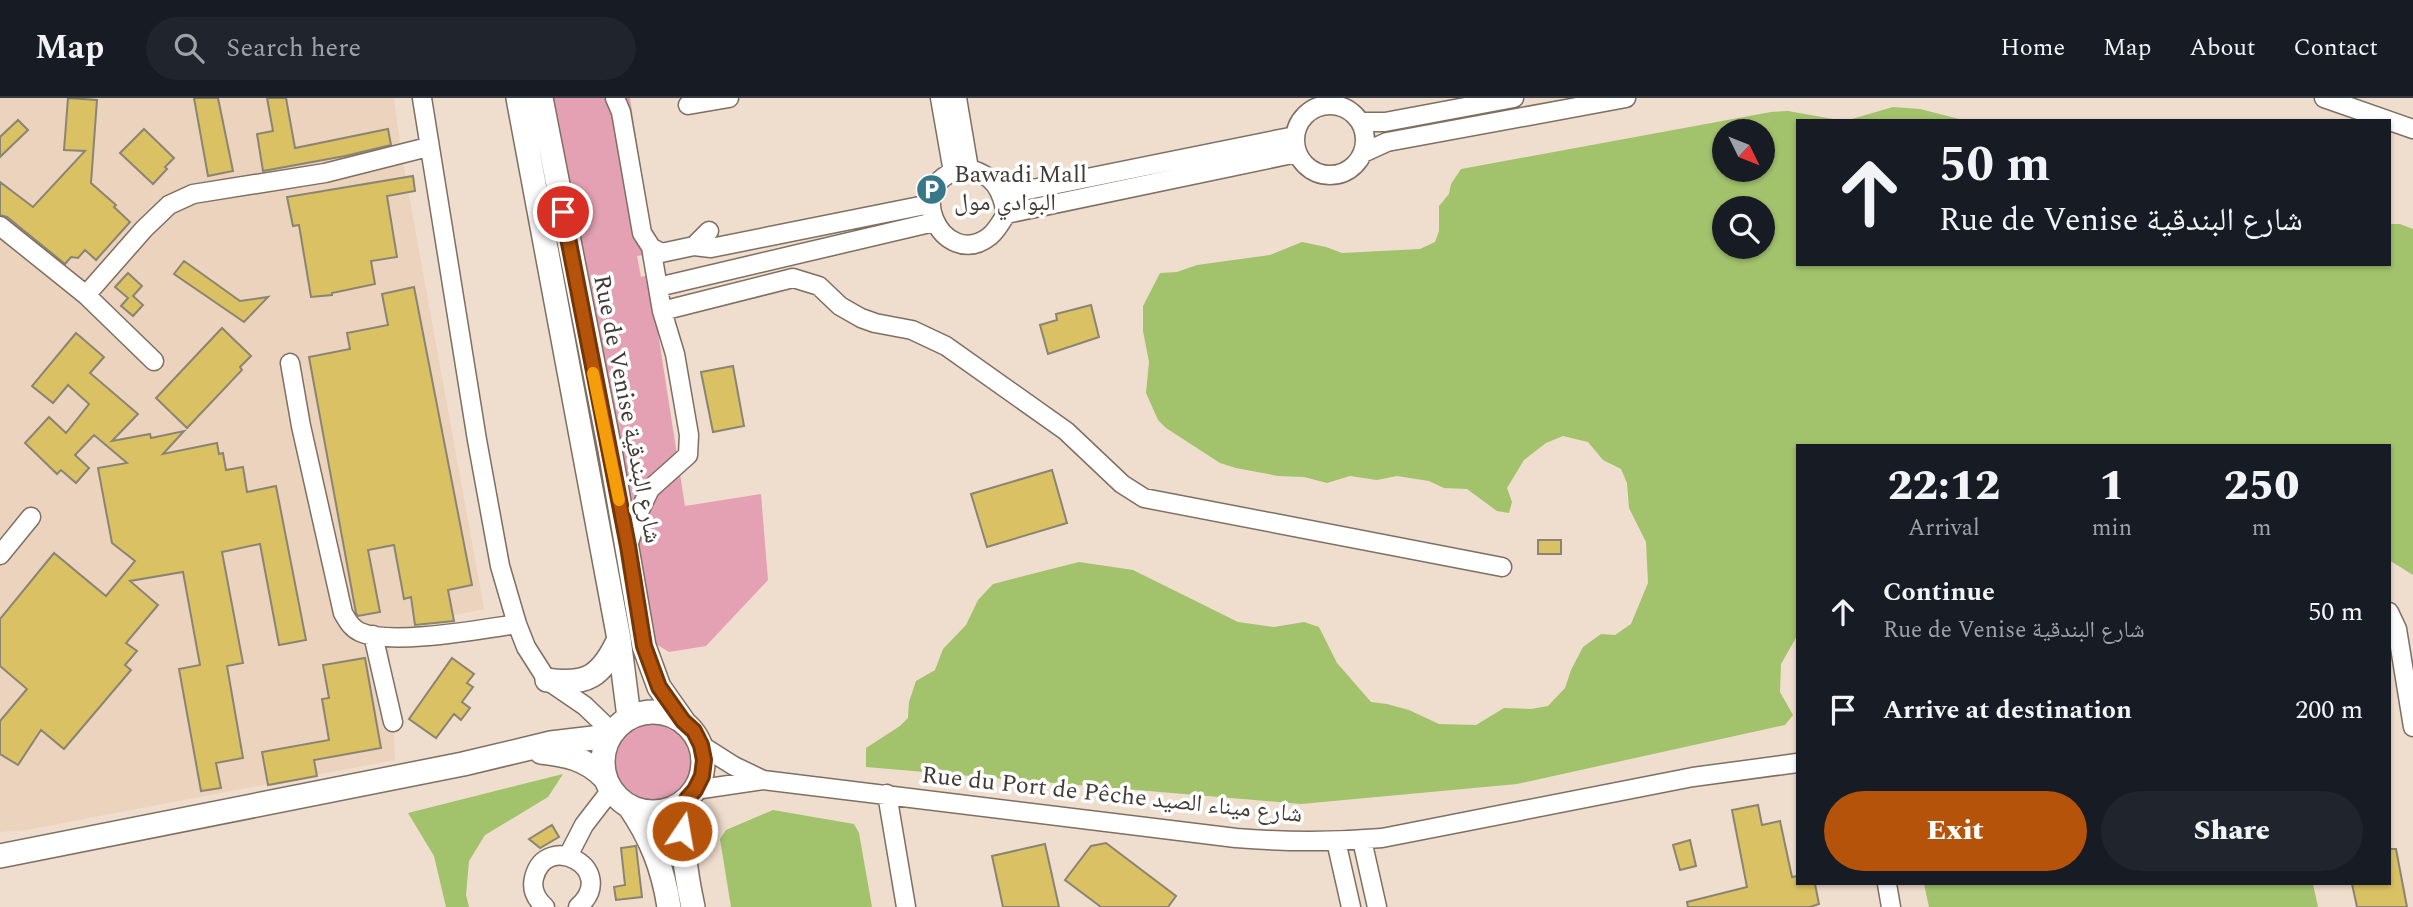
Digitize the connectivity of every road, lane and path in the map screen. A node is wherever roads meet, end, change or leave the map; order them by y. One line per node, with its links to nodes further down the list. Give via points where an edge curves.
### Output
1 (422, 98): 18 (street)
2 (518, 98): 41 (main road, Rue de Venise شارع البندقية)
3 (541, 98): 35 (main road, Rue de Venise شارع البندقية)
4 (615, 98): 28 (street, via 642,233)
5 (729, 98): 12 (street)
6 (940, 98): 20 (street)
7 (957, 98): 20 (street)
8 (1514, 98): 15 (street, via 1385,122)
9 (1626, 98): 19 (street, via 1387,142)
10 (2324, 98): 13 (street)
11 (1335, 101): 15 (street); 17 (street, via 1304,116)
12 (688, 105)
13 (2384, 119)
14 (2391, 121): 16 (street)
15 (1361, 122): 19 (street, via 1366,135)
16 (2413, 129)
17 (1296, 144): 19 (street, via 1303,163 1324,175 1347,171); 21 (street); 23 (street)
18 (428, 147): 30 (street, via 325,173 181,199 144,229); 39 (street, via 500,566)
19 (1363, 153)
20 (961, 171): 21 (street, via 983,173); 22 (street, via 942,180)
21 (1003, 195): 23 (street)
22 (930, 204): 24 (street); 27 (street, via 711,248)
23 (1006, 214): 24 (street, via 990,236 975,243 958,243)
24 (934, 222): 29 (street)
25 (0, 226): 30 (street)
26 (709, 231): 27 (street)
27 (694, 246): 28 (street, via 662,253)
28 (651, 247): 29 (street)
29 (658, 287): 31 (street)
30 (86, 295): 32 (street)
31 (663, 311): 35 (street, via 676,354 688,455 650,489); 37 (street, via 802,279 861,318 912,330 946,345 1066,431 1122,484 1144,498)
32 (154, 360)
33 (290, 363): 40 (street, via 343,613 350,625)
34 (31, 517): 36 (street)
35 (628, 546): 43 (main road, Rue de Venise شارع البندقية, via 644,646 659,687)
36 (0, 555)
37 (1502, 567)
38 (2391, 616): 46 (street)
39 (517, 624): 40 (street, via 424,636); 42 (street)
40 (373, 635): 44 (street)
41 (620, 639): 42 (main road, via 608,660 591,676 569,683); 45 (main road, Rue de Venise شارع البندقية)
42 (547, 680): 45 (street)
43 (683, 721): 45 (main road, via 669,713 653,712); 47 (main road)
44 (393, 722)
45 (618, 727): 48 (main road); 51 (main road, via 603,757)
46 (2413, 727)
47 (701, 745): 50 (street, Rue du Port de Pêche شارع ميناء الصيد); 53 (main road, via 702,776)
48 (524, 749): 51 (main road, via 571,756 593,766); 57 (main road)
49 (1794, 761): 55 (street, Rue du Port de Pêche شارع ميناء الصيد)
50 (763, 780): 52 (street, Rue du Port de Pêche شارع ميناء الصيد); 53 (street, Rue du Port de Pêche شارع ميناء الصيد)
51 (607, 783): 54 (main road); 58 (street)
52 (887, 794): 56 (street, Rue du Port de Pêche شارع ميناء الصيد, via 1236,838); 64 (street)
53 (691, 795): 54 (main road, via 661,812); 63 (main road, via 682,844)
54 (629, 806): 62 (main road, via 657,854)
55 (1362, 840): 56 (street, Rue du Port de Pêche شارع ميناء الصيد); 66 (street)
56 (1336, 841): 65 (street)
57 (0, 856)
58 (568, 856): 60 (street, via 548,859 535,873 534,893); 61 (street, via 583,864 590,881)
59 (1887, 885): 67 (street)
60 (545, 907)
61 (578, 907)
62 (669, 907)
63 (693, 907)
64 (906, 907)
65 (1351, 907)
66 (1377, 907)
67 (1891, 907)

